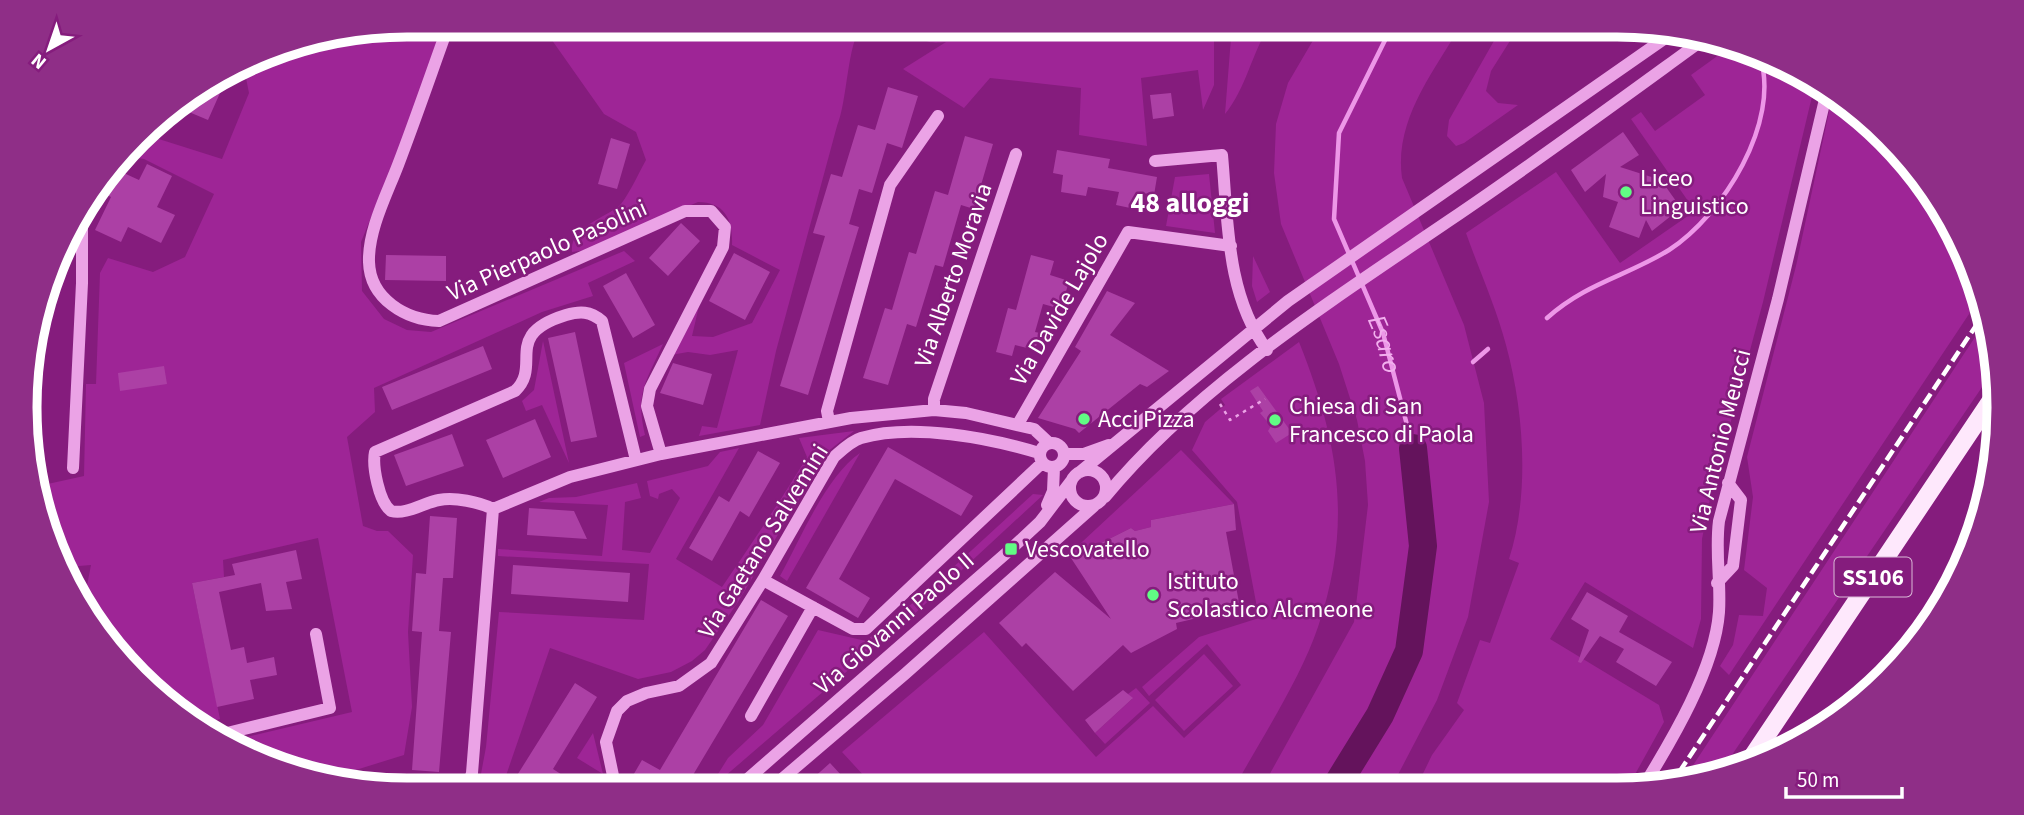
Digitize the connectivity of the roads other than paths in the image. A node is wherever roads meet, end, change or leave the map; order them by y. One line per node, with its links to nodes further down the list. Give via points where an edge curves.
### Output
1 (444, 37): 18 (street, Via Pierpaolo Pasolini, via 380,213 369,262 374,284 399,311 420,320 439,321 685,211 711,211 725,227 723,247 650,389 647,406)
2 (1663, 40): 10 (street, Via Giovanni Paolo II, via 1356,251)
3 (1695, 45): 11 (street)
4 (1825, 101): 24 (street, Via Antonio Meucci)
5 (938, 116): 14 (street, via 890,186 827,411)
6 (1016, 154): 13 (street, Via Alberto Moravia)
7 (1155, 161): 9 (street, via 1222,155)
8 (82, 230): 22 (street)
9 (1231, 246): 10 (street, via 1240,300); 15 (street, Via Davide Lajolo, via 1128,232)
10 (1252, 330): 11 (street); 16 (street, Via Giovanni Paolo II)
11 (1267, 350): 25 (street, via 1137,457)
12 (1987, 407): 35 (main road, SS106)
13 (934, 410): 14 (street); 15 (street)
14 (829, 421): 18 (street)
15 (1018, 424): 17 (street, via 1034,429)
16 (1122, 440): 19 (street, via 1084,454); 23 (street, Via Giovanni Paolo II)
17 (1049, 443): 19 (street, via 1061,447); 21 (street)
18 (661, 454): 20 (street)
19 (1064, 454): 21 (street, via 1061,464)
20 (636, 460): 27 (street, via 570,477); 27 (street, via 602,321 585,312 556,318 528,338 524,379 515,391 375,452 374,463 390,511 441,499)
21 (1045, 461): 28 (street, via 1053,491); 29 (street, Via Gaetano Salvemini, via 1005,443 917,433 860,438 834,457); 31 (street, via 866,629 853,629)
22 (73, 468)
23 (1076, 476): 25 (street, via 1091,470 1101,475); 26 (street, via 1072,498 1082,506); 28 (street, Via Giovanni Paolo II)
24 (1728, 483): 30 (street, Via Antonio Meucci, via 1717,535); 30 (street, via 1741,500 1733,566)
25 (1105, 497): 26 (street)
26 (1094, 506): 40 (street, Via Giovanni Paolo II)
27 (494, 509): 37 (street)
28 (1040, 522): 39 (street, Via Giovanni Paolo II)
29 (764, 580): 31 (street); 38 (street, Via Gaetano Salvemini, via 711,663 679,686 646,693 617,711 606,742)
30 (1717, 583): 36 (street, Via Antonio Meucci, via 1714,641 1676,730)
31 (813, 607): 33 (street)
32 (316, 634): 34 (street, via 330,708)
33 (751, 716)
34 (229, 733)
35 (1756, 751)
36 (1649, 776)
37 (471, 778)
38 (611, 778)
39 (749, 778)
40 (783, 778)

